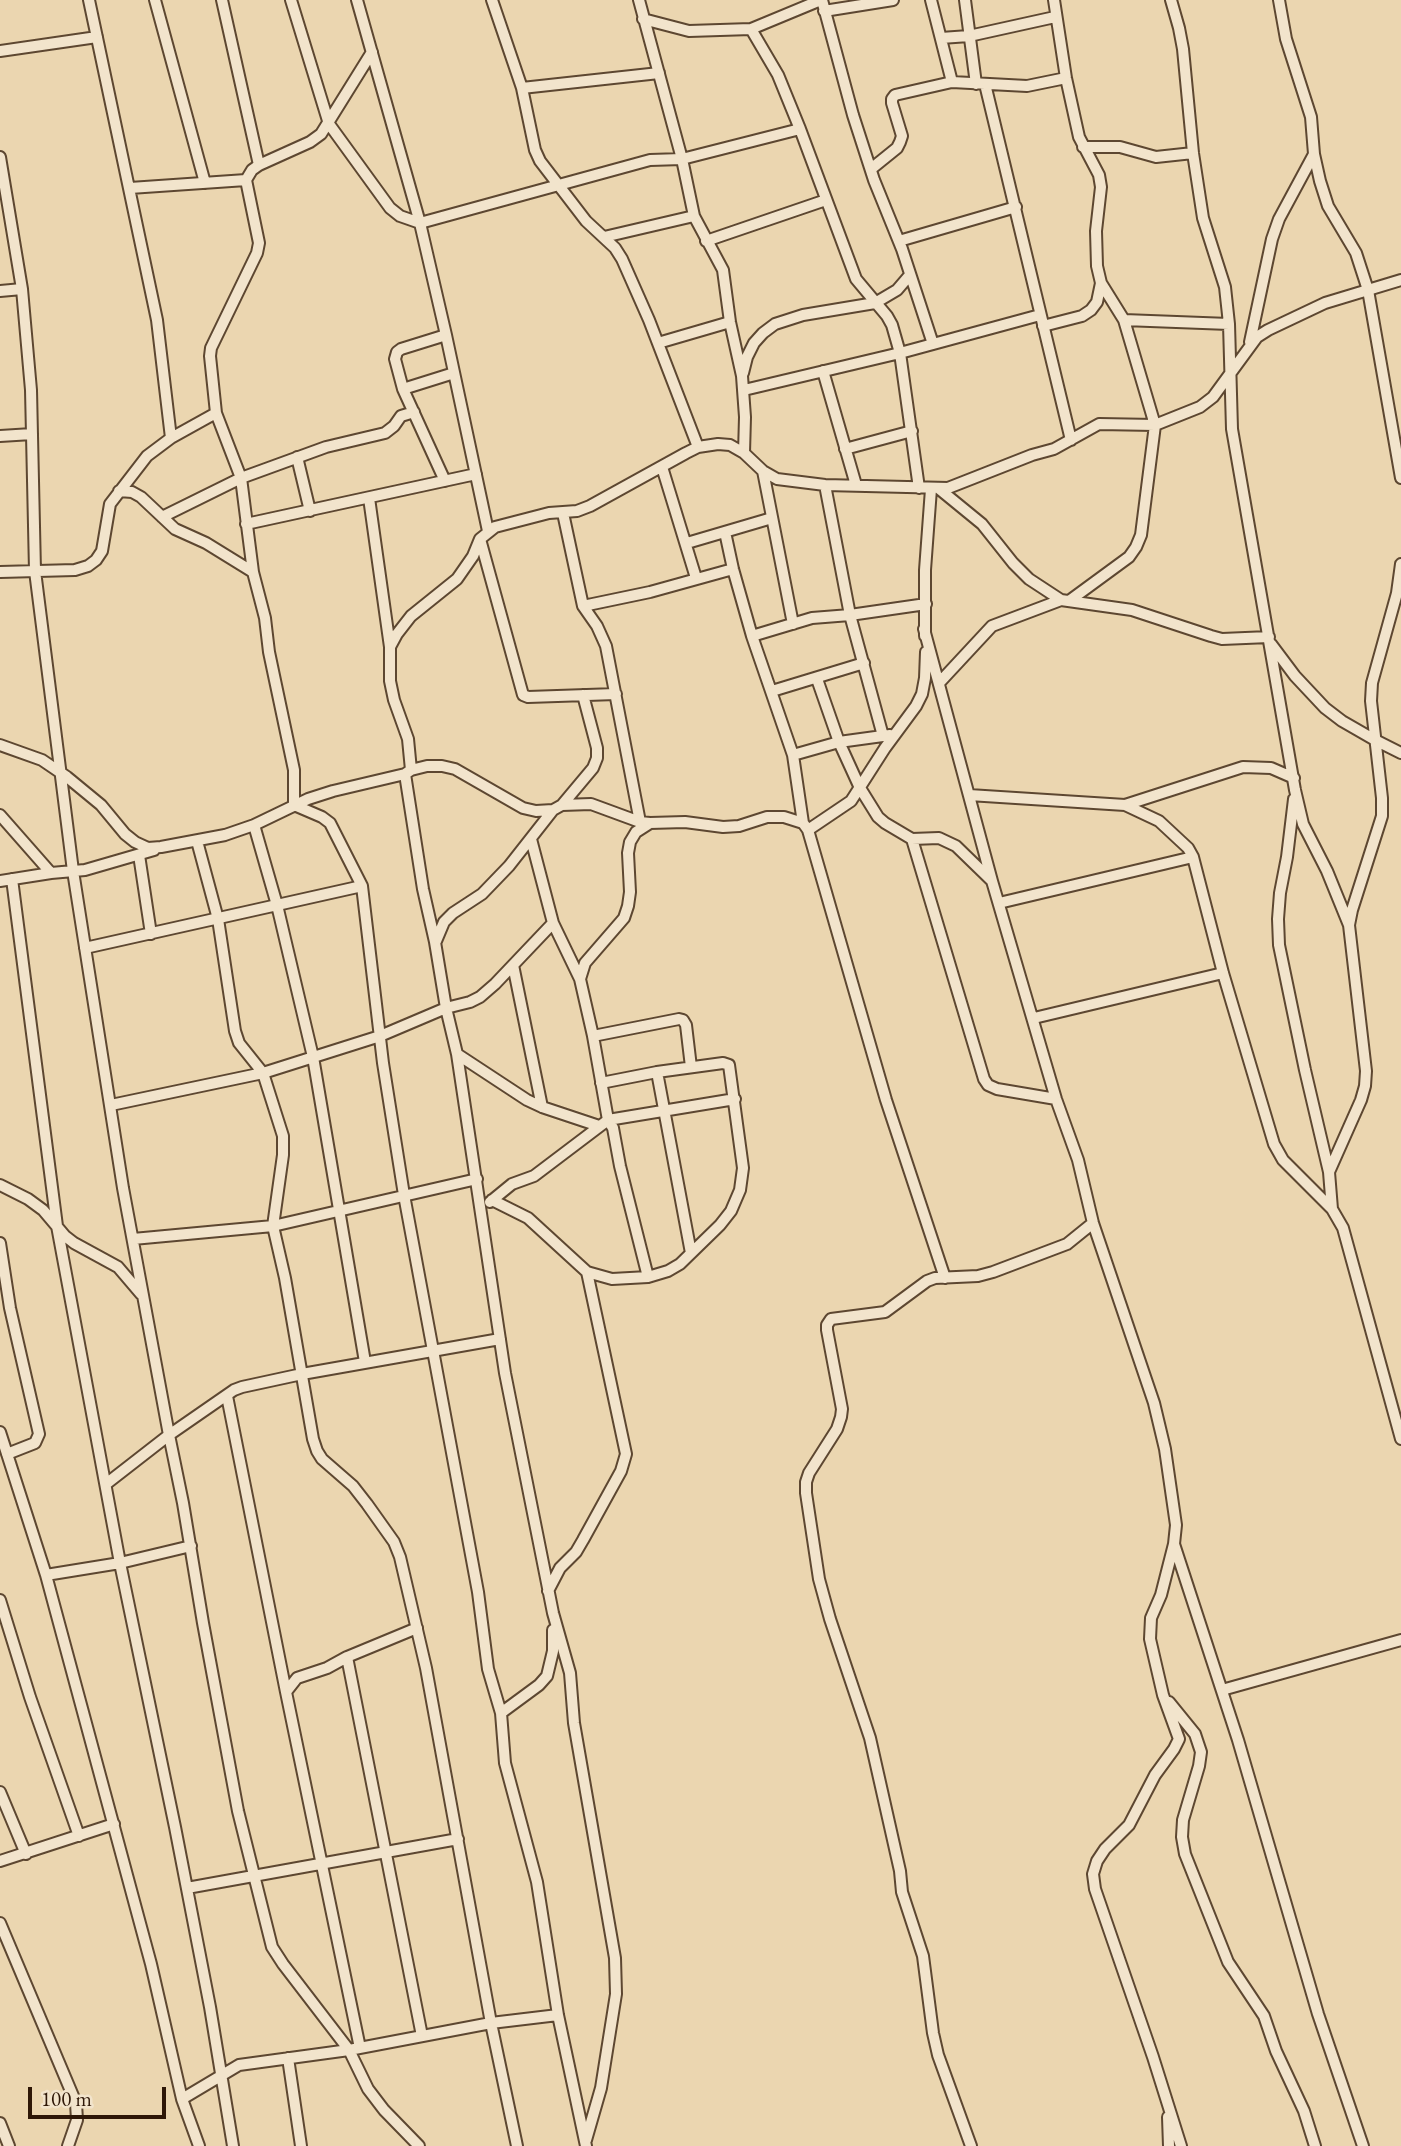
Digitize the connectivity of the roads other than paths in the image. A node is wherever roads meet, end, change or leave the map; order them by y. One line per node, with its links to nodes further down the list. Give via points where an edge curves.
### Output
1 (89, 0): 19 (street)
2 (155, 0): 38 (street)
3 (222, 0): 35 (street)
4 (291, 0): 28 (street)
5 (357, 0): 22 (street)
6 (492, 0): 27 (street)
7 (639, 0): 16 (street)
8 (893, 0): 14 (street)
9 (932, 0): 20 (street)
10 (965, 0): 18 (street)
11 (1054, 0): 15 (street)
12 (1171, 0): 31 (street, via 1182,49)
13 (1279, 0): 32 (street, via 1286,39 1311,117)
14 (822, 4): 17 (street); 36 (street)
15 (1055, 17): 18 (street); 24 (street)
16 (643, 19): 17 (street, via 690,31); 23 (street)
17 (751, 29): 29 (street, via 778,75)
18 (970, 36): 20 (street); 26 (street)
19 (97, 37): 21 (street); 40 (street)
20 (941, 38): 25 (street)
21 (0, 51)
22 (372, 52): 28 (street); 44 (street)
23 (659, 73): 27 (street); 34 (street)
24 (1066, 78): 26 (street, via 1027,86); 30 (street)
25 (952, 82): 26 (street); 36 (street, via 895,95 892,103 900,142)
26 (981, 84): 42 (street)
27 (522, 88): 39 (street, via 534,150)
28 (329, 124): 35 (street, via 310,142); 44 (street, via 390,208)
29 (800, 129): 34 (street); 41 (street)
30 (1083, 147): 31 (street, via 1120,147 1156,157); 50 (street, via 1101,187 1096,243)
31 (1192, 153): 58 (street, via 1206,228 1225,287)
32 (1314, 154): 52 (street, via 1328,206 1356,253); 62 (street, via 1272,239)
33 (0, 157): 51 (street)
34 (682, 159): 39 (street, via 650,160); 43 (street)
35 (259, 164): 37 (street)
36 (871, 169): 47 (street)
37 (246, 180): 38 (street); 71 (street, via 259,243 211,348)
38 (205, 183): 40 (street)
39 (559, 186): 44 (street); 45 (street)
40 (130, 188): 76 (street, via 157,320)
41 (826, 200): 46 (street); 54 (street, via 856,279)
42 (1016, 207): 47 (street); 56 (street)
43 (694, 216): 45 (street); 46 (street)
44 (420, 223): 59 (street)
45 (604, 237): 60 (street, via 622,259)
46 (706, 241): 57 (street, via 723,270)
47 (899, 241): 48 (street)
48 (909, 276): 54 (street, via 897,290); 61 (street)
49 (1401, 280): 52 (street)
50 (1101, 283): 55 (street); 56 (street, via 1097,302 1082,316)
51 (22, 289): 53 (street); 74 (street)
52 (1368, 290): 62 (street, via 1286,321 1257,337); 86 (street)
53 (0, 291)
54 (875, 303): 63 (street, via 892,325); 67 (street, via 775,324 754,343)
55 (1124, 320): 58 (street); 72 (street)
56 (1042, 321): 61 (street); 77 (street)
57 (730, 322): 60 (street); 67 (street)
58 (1229, 324): 66 (street)
59 (446, 335): 65 (street); 68 (street, via 397,352)
60 (658, 343): 78 (street)
61 (933, 344): 63 (street)
62 (1248, 348): 66 (street)
63 (900, 353): 64 (street); 73 (street)
64 (823, 371): 69 (street); 79 (street)
65 (454, 373): 68 (street); 84 (street)
66 (1229, 373): 72 (street, via 1200,407); 114 (street, via 1232,429)
67 (742, 376): 69 (street)
68 (403, 389): 70 (street)
69 (744, 390): 80 (street)
70 (414, 412): 81 (street, via 401,416 385,433); 87 (street)
71 (216, 413): 76 (street); 85 (street)
72 (1155, 425): 77 (street, via 1099,424); 107 (street, via 1136,547 1129,557)
73 (912, 431): 79 (street); 90 (street)
74 (32, 434): 75 (street); 103 (street)
75 (0, 436)
76 (171, 438): 91 (street, via 147,456)
77 (1072, 440): 90 (street, via 948,488)
78 (698, 447): 80 (street, via 730,445); 82 (street)
79 (845, 449): 89 (street)
80 (744, 453): 83 (street)
81 (297, 457): 85 (street); 93 (street)
82 (662, 467): 94 (street, via 590,506); 100 (street)
83 (763, 471): 88 (street, via 777,479); 96 (street)
84 (476, 474): 87 (street); 99 (street)
85 (240, 478): 95 (street); 97 (street)
86 (1401, 478)
87 (445, 481): 92 (street)
88 (825, 485): 89 (street); 110 (street)
89 (856, 485): 90 (street)
90 (930, 488): 107 (street, via 982,524 1029,579); 108 (street)
91 (119, 491): 95 (street, via 141,497); 103 (street, via 110,504 102,551 96,560 75,570)
92 (369, 498): 93 (street); 115 (street)
93 (310, 511): 97 (street)
94 (563, 513): 99 (street, via 495,527); 109 (street)
95 (162, 517): 105 (street, via 175,529)
96 (772, 518): 98 (street); 111 (street)
97 (246, 524): 105 (street)
98 (725, 532): 100 (street); 102 (street)
99 (484, 535): 115 (street, via 457,579 411,616); 121 (street, via 523,695)
100 (687, 542): 106 (street)
101 (1401, 565): 123 (street, via 1372,683)
102 (733, 569): 106 (street); 113 (street)
103 (35, 571): 104 (street); 128 (street)
104 (0, 572)
105 (253, 572): 133 (street, via 294,770)
106 (696, 578): 109 (street)
107 (1065, 600): 114 (street, via 1132,610 1210,636); 118 (street, via 992,626)
108 (926, 604): 110 (street); 112 (street)
109 (583, 606): 120 (street, via 602,635)
110 (850, 615): 111 (street); 116 (street)
111 (793, 624): 113 (street)
112 (925, 629): 118 (street); 122 (street, via 922,694)
113 (752, 636): 119 (street)
114 (1269, 640): 123 (street, via 1325,709); 130 (street)
115 (390, 647): 129 (street, via 390,681 408,739)
116 (864, 663): 117 (street); 122 (street)
117 (817, 678): 119 (street); 124 (street)
118 (939, 683): 132 (street)
119 (772, 691): 127 (street)
120 (616, 694): 121 (street); 137 (street)
121 (583, 695): 135 (street, via 597,758)
122 (889, 735): 124 (street); 131 (street)
123 (1375, 740): 126 (street); 155 (street, via 1382,816)
124 (839, 742): 127 (street); 131 (street)
125 (0, 746): 128 (street, via 43,760)
126 (1401, 752)
127 (793, 755): 139 (street)
128 (60, 772): 143 (street, via 101,804 135,842); 146 (street)
129 (408, 772): 133 (street, via 333,790); 135 (street, via 426,766 456,769 523,808); 157 (street, via 423,889)
130 (1294, 784): 134 (street, via 1272,768 1242,766); 155 (street, via 1303,824); 178 (street, via 1279,906 1279,945)
131 (860, 788): 139 (street, via 851,801); 141 (street, via 878,817)
132 (969, 795): 134 (street); 149 (street)
133 (294, 805): 138 (street); 150 (street, via 330,823)
134 (1125, 805): 145 (street, via 1159,821)
135 (558, 808): 137 (street, via 591,804); 140 (street)
136 (0, 815): 147 (street)
137 (645, 822): 139 (street, via 723,827 783,817); 161 (street, via 628,853 624,918 585,963)
138 (254, 825): 142 (street); 152 (street)
139 (806, 826): 194 (street, via 886,1100)
140 (531, 839): 154 (street); 157 (street, via 482,894 444,922)
141 (912, 839): 149 (street, via 939,838 956,846); 173 (street, via 984,1079 997,1089)
142 (197, 841): 143 (street); 153 (street)
143 (161, 848): 144 (street)
144 (139, 855): 146 (street); 156 (street)
145 (1193, 857): 151 (street); 160 (street)
146 (73, 871): 147 (street); 158 (street)
147 (51, 873): 148 (street)
148 (6, 880): 187 (street)
149 (992, 881): 151 (street)
150 (362, 886): 152 (street); 164 (street)
151 (999, 903): 163 (street)
152 (277, 905): 153 (street); 167 (street)
153 (218, 919): 156 (street); 170 (street, via 235,1031)
154 (554, 923): 159 (street); 161 (street)
155 (1349, 925): 178 (street, via 1365,1086)
156 (151, 933): 158 (street)
157 (435, 942): 162 (street)
158 (85, 948): 174 (street)
159 (513, 965): 162 (street, via 480,998); 175 (street)
160 (1223, 973): 163 (street); 183 (street, via 1274,1144 1283,1160)
161 (580, 979): 165 (street)
162 (446, 1009): 164 (street); 166 (street)
163 (1034, 1018): 173 (street)
164 (380, 1036): 167 (street); 181 (street)
165 (593, 1037): 168 (street, via 683,1020); 171 (street)
166 (457, 1054): 175 (street); 179 (street)
167 (313, 1057): 170 (street); 184 (street)
168 (691, 1067): 169 (street); 172 (street, via 729,1065)
169 (657, 1072): 171 (street); 176 (street)
170 (263, 1073): 174 (street); 188 (street, via 283,1136)
171 (601, 1083): 177 (street)
172 (735, 1099): 176 (street); 191 (street, via 743,1168 740,1190 731,1211)
173 (1056, 1099): 186 (street, via 1078,1160)
174 (111, 1105): 189 (street)
175 (542, 1107): 177 (street)
176 (664, 1110): 177 (street); 191 (street)
177 (604, 1123): 182 (street, via 534,1176 512,1184); 193 (street, via 613,1128)
178 (1329, 1172): 183 (street)
179 (477, 1179): 181 (street); 185 (street)
180 (0, 1185): 187 (street, via 43,1210)
181 (404, 1195): 184 (street); 197 (street)
182 (492, 1200): 185 (street); 192 (street, via 528,1218)
183 (1332, 1209): 203 (street, via 1343,1228)
184 (338, 1210): 188 (street); 198 (street)
185 (481, 1210): 196 (street)
186 (1093, 1223): 194 (street, via 1067,1244 978,1276); 206 (street, via 1154,1404 1176,1516)
187 (57, 1226): 195 (street, via 74,1243 118,1267); 205 (street)
188 (273, 1226): 189 (street); 199 (street)
189 (133, 1239): 195 (street)
190 (0, 1243): 204 (street, via 38,1434 35,1443)
191 (691, 1253): 193 (street, via 668,1271)
192 (587, 1272): 193 (street, via 612,1279); 210 (street, via 626,1454 583,1540)
193 (648, 1277)
194 (946, 1279): 248 (street, via 927,1281 885,1312 831,1320 827,1325 842,1409 836,1429 809,1473 806,1493 819,1579 870,1738 902,1892 923,1956 938,2055)
195 (143, 1296): 202 (street)
196 (500, 1339): 197 (street); 210 (street)
197 (433, 1350): 198 (street); 219 (street, via 488,1669)
198 (365, 1362): 199 (street)
199 (302, 1374): 200 (street, via 242,1387); 213 (street, via 317,1451 353,1486 394,1542)
200 (227, 1396): 202 (street); 217 (street)
201 (0, 1432): 204 (street)
202 (169, 1435): 205 (street); 207 (street)
203 (1401, 1438)
204 (7, 1454): 209 (street)
205 (106, 1485): 208 (street)
206 (1174, 1544): 216 (street); 218 (street, via 1151,1618 1150,1639)
207 (191, 1546): 208 (street); 228 (street)
208 (120, 1563): 209 (street); 229 (street)
209 (46, 1575): 221 (street)
210 (548, 1591): 212 (street)
211 (0, 1600): 222 (street)
212 (553, 1614): 219 (street, via 553,1651 547,1676); 240 (street, via 570,1673 574,1723 615,1958 617,1994)
213 (417, 1628): 215 (street); 223 (street)
214 (1401, 1640): 216 (street)
215 (347, 1657): 217 (street, via 297,1678); 224 (street)
216 (1222, 1690): 252 (street, via 1318,2014)
217 (286, 1692): 227 (street)
218 (1163, 1695): 238 (street, via 1179,1739 1133,1819 1105,1849 1093,1874); 251 (street, via 1195,1734 1201,1752 1183,1820 1185,1854 1228,1962 1264,2016)
219 (501, 1713): 231 (street, via 506,1763 537,1882)
220 (0, 1791): 225 (street)
221 (114, 1824): 222 (street); 237 (street)
222 (79, 1836): 225 (street)
223 (458, 1839): 224 (street); 232 (street)
224 (385, 1852): 227 (street); 233 (street)
225 (26, 1854): 226 (street)
226 (0, 1861)
227 (321, 1863): 228 (street); 234 (street)
228 (253, 1876): 229 (street); 234 (street, via 272,1947)
229 (187, 1888): 236 (street)
230 (0, 1923): 242 (street, via 76,2103 77,2120)
231 (558, 2015): 232 (street); 240 (street)
232 (491, 2023): 233 (street); 247 (street)
233 (422, 2036): 234 (street)
234 (354, 2049): 235 (street); 246 (street, via 368,2089)
235 (288, 2057): 236 (street, via 239,2065); 245 (street)
236 (221, 2076): 237 (street); 244 (street)
237 (182, 2099): 243 (street)
238 (1168, 2104): 249 (street); 250 (street)
239 (0, 2123): 241 (street)
240 (586, 2144)
241 (9, 2146)
242 (68, 2146)
243 (199, 2146)
244 (233, 2146)
245 (301, 2146)
246 (419, 2146)
247 (517, 2146)
248 (971, 2146)
249 (1169, 2146)
250 (1181, 2146)
251 (1315, 2146)
252 (1363, 2146)

